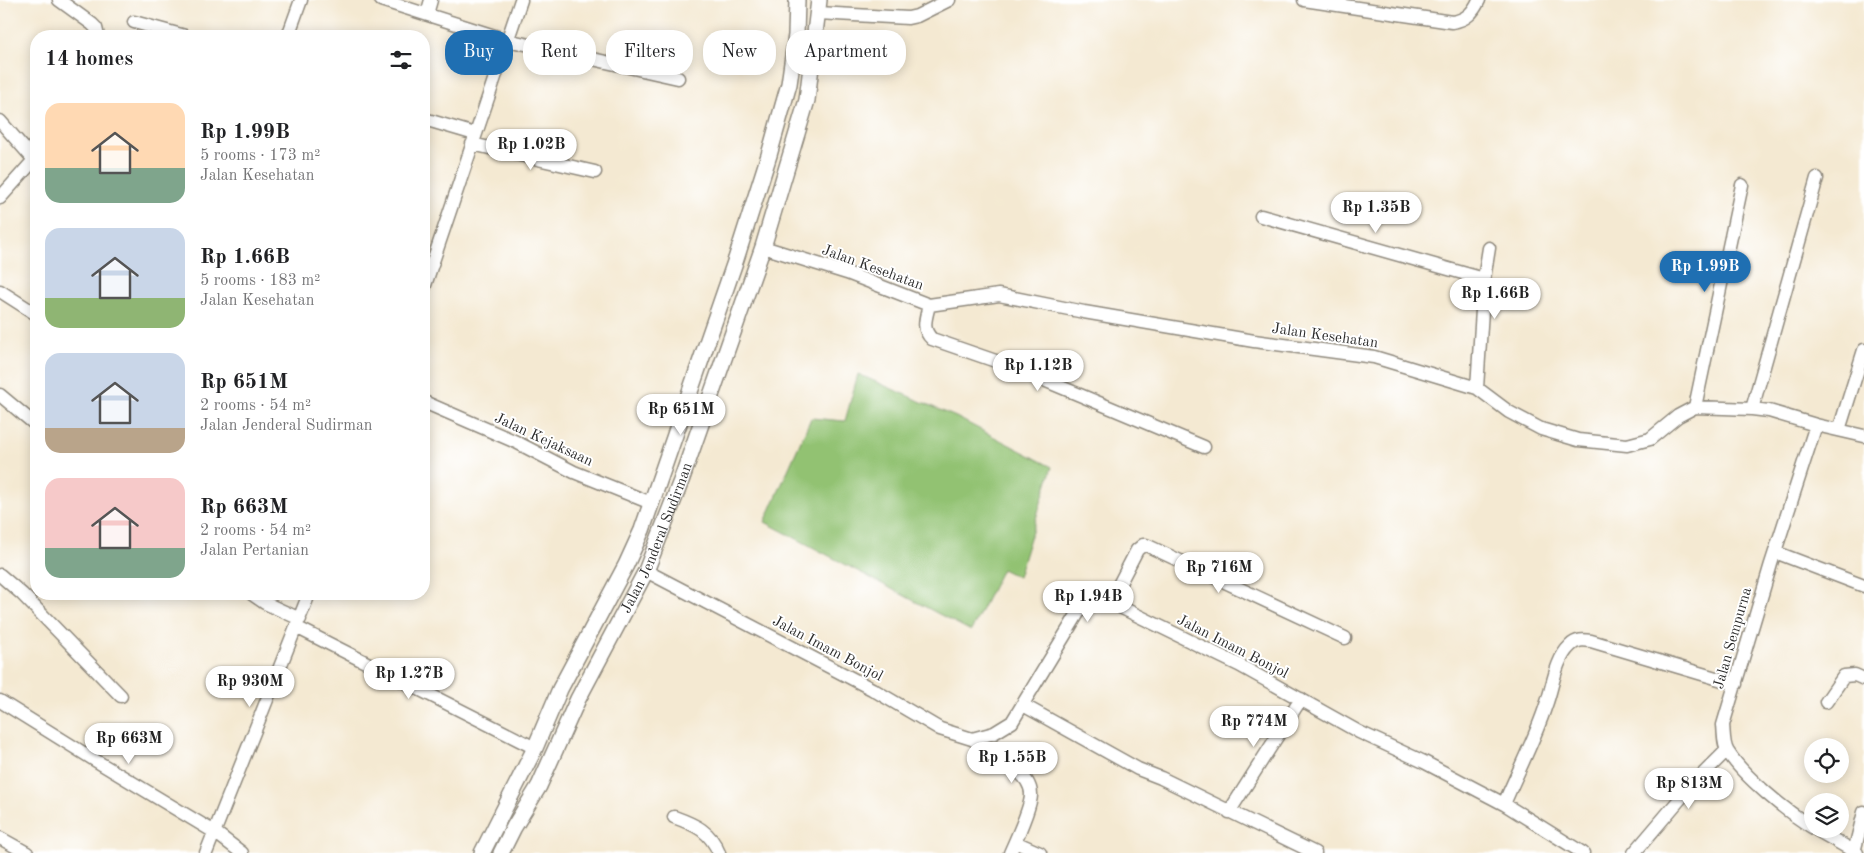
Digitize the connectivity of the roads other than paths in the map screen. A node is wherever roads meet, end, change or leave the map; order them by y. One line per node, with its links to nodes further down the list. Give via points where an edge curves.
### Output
1 (59, 0): 13 (street)
2 (301, 0): 15 (street)
3 (381, 0): 11 (street)
4 (431, 0): 11 (street)
5 (521, 0): 17 (street)
6 (797, 0): 25 (street, Jalan Jenderal Sudirman, via 789,84)
7 (950, 0): 10 (street, via 908,18)
8 (1304, 0): 9 (street, via 1452,22 1466,17)
9 (1478, 0)
10 (819, 7): 26 (street, Jalan Jenderal Sudirman, via 807,100)
11 (427, 14): 16 (street)
12 (134, 22): 14 (street)
13 (96, 30)
14 (163, 30)
15 (290, 30)
16 (476, 30)
17 (510, 30)
18 (513, 41): 20 (street)
19 (495, 75): 23 (street)
20 (678, 78)
21 (0, 120): 24 (street)
22 (430, 121): 23 (street)
23 (474, 139): 28 (street); 35 (street)
24 (30, 155)
25 (769, 155): 26 (street); 51 (street, Jalan Jenderal Sudirman, via 684,414)
26 (788, 163): 33 (street, Jalan Jenderal Sudirman)
27 (30, 166): 31 (street)
28 (595, 172)
29 (1816, 178): 45 (street)
30 (1742, 185): 44 (street)
31 (0, 198)
32 (1261, 216): 36 (street)
33 (763, 247): 38 (street, Jalan Kesehatan, via 847,272); 53 (street, Jalan Jenderal Sudirman, via 681,482)
34 (1489, 248): 36 (street)
35 (430, 267)
36 (1484, 280): 41 (street)
37 (0, 291): 39 (street)
38 (929, 305): 41 (street, Jalan Kesehatan, via 999,295 1244,339 1374,357); 50 (street, via 924,327 932,338 1013,367)
39 (30, 310)
40 (1864, 350): 48 (street)
41 (1477, 388): 44 (street, Jalan Kesehatan, via 1541,429 1578,440 1627,446 1650,439 1678,416)
42 (0, 395): 46 (street)
43 (430, 405): 51 (street, Jalan Kejaksaan, via 516,442 574,472)
44 (1695, 407): 45 (street)
45 (1752, 409): 47 (street)
46 (30, 420)
47 (1816, 425): 48 (street); 52 (street, Jalan Sempurna)
48 (1839, 430): 49 (street)
49 (1864, 436)
50 (1204, 447)
51 (651, 503): 63 (street, Jalan Jenderal Sudirman, via 626,564)
52 (1774, 552): 55 (street); 62 (street, Jalan Sempurna)
53 (646, 571): 65 (street, Jalan Jenderal Sudirman); 70 (street, Jalan Imam Bonjol, via 940,728)
54 (0, 576): 64 (street, via 22,594)
55 (1864, 586)
56 (261, 600): 59 (street)
57 (308, 600): 59 (street)
58 (1110, 602): 60 (street, via 1137,550 1146,545); 66 (street, Jalan Imam Bonjol); 69 (street, Jalan Imam Bonjol, via 1094,599 1083,605)
59 (298, 623): 71 (street); 78 (street)
60 (1345, 638)
61 (1864, 679): 68 (street, via 1855,674 1844,676)
62 (1736, 684): 72 (street, Jalan Sempurna, via 1723,725); 73 (street, via 1592,641 1576,642 1558,665 1546,706)
63 (560, 689): 65 (street); 71 (street, Jalan Jenderal Sudirman)
64 (121, 696)
65 (578, 699): 87 (street, Jalan Jenderal Sudirman, via 539,786)
66 (1301, 699): 73 (street, Jalan Imam Bonjol, via 1359,732); 74 (street)
67 (0, 701): 78 (street)
68 (1826, 702)
69 (1023, 705): 70 (street, Jalan Imam Bonjol, via 1012,722 994,733); 74 (street, via 1138,769)
70 (972, 739): 81 (street, via 1003,759 1030,785 1031,796)
71 (535, 748): 86 (street, Jalan Jenderal Sudirman)
72 (1726, 750): 77 (street, via 1770,797); 92 (street)
73 (1504, 804): 91 (street, Jalan Imam Bonjol)
74 (1230, 812): 90 (street)
75 (1864, 812): 82 (street)
76 (674, 817): 88 (street, via 702,829)
77 (1804, 821)
78 (216, 832): 84 (street); 85 (street)
79 (0, 838): 83 (street)
80 (1832, 838): 82 (street)
81 (1012, 848): 89 (street)
82 (1856, 852)
83 (27, 853)
84 (206, 853)
85 (242, 853)
86 (482, 853)
87 (501, 853)
88 (720, 853)
89 (1040, 853)
90 (1315, 853)
91 (1583, 853)
92 (1634, 853)

